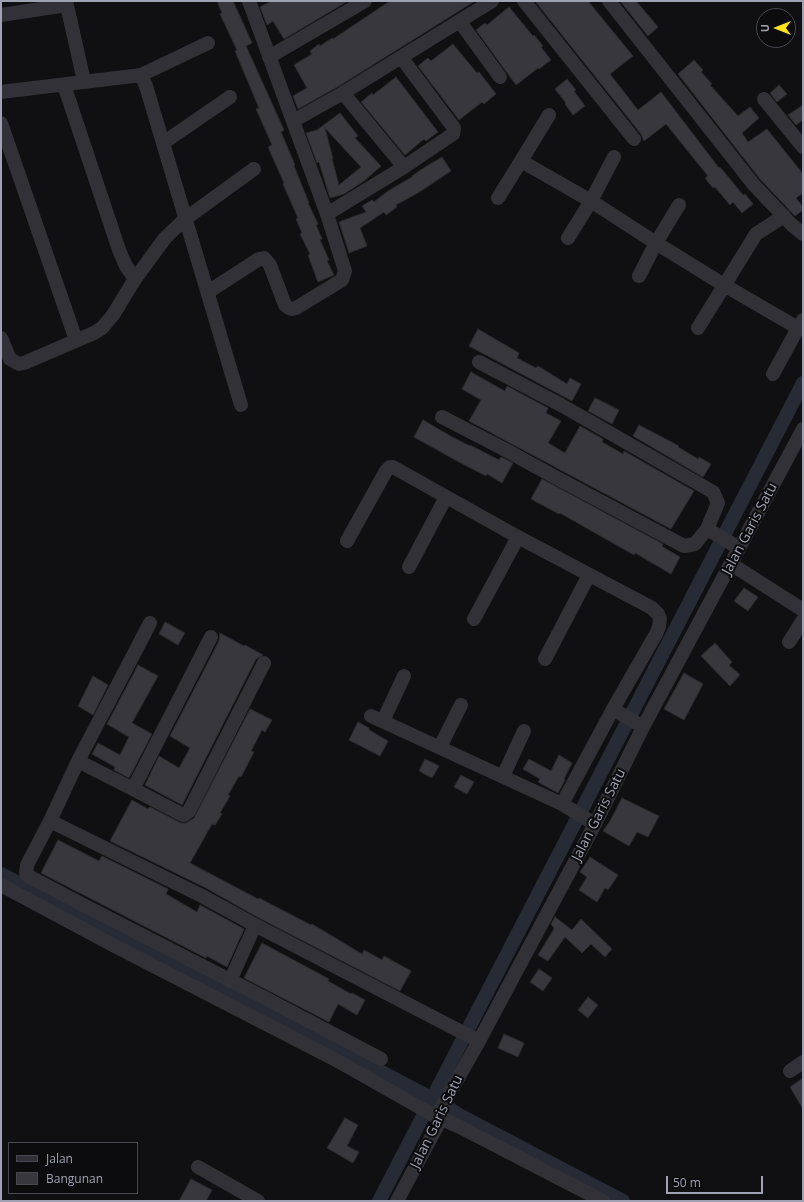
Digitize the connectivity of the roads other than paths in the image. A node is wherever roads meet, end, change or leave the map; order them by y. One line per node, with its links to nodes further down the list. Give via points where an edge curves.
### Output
1 (249, 1): 11 (street)
2 (365, 1): 11 (street)
3 (492, 1): 8 (street)
4 (524, 1): 23 (street)
5 (609, 1): 34 (street, via 754,186)
6 (67, 3): 7 (street); 14 (street)
7 (1, 15)
8 (460, 22): 10 (street); 13 (street)
9 (208, 43): 12 (street)
10 (401, 57): 17 (street); 28 (street, via 454,128 453,134)
11 (269, 58): 21 (street)
12 (141, 75): 14 (street); 24 (street)
13 (500, 76)
14 (84, 81): 15 (street)
15 (64, 84): 16 (street); 40 (street, via 119,250)
16 (1, 92)
17 (343, 93): 21 (street); 28 (street)
18 (230, 97): 24 (street)
19 (764, 100): 25 (street)
20 (549, 115): 27 (street)
21 (293, 121): 33 (street)
22 (1, 123): 46 (street)
23 (634, 139)
24 (163, 143): 35 (street)
25 (803, 146)
26 (614, 157): 31 (street)
27 (521, 161): 30 (street); 31 (street)
28 (404, 168): 33 (street)
29 (254, 169): 35 (street)
30 (498, 198)
31 (591, 201): 37 (street); 38 (street)
32 (679, 205): 38 (street)
33 (327, 214): 42 (street, via 345,271 342,280 296,308 289,308 285,305 270,265 264,258)
34 (784, 216): 36 (street); 41 (street, via 756,234)
35 (185, 219): 40 (street, via 160,244); 42 (street)
36 (803, 234)
37 (568, 238)
38 (656, 243): 39 (street); 41 (street)
39 (638, 276)
40 (135, 279): 46 (street, via 106,323)
41 (724, 285): 43 (street); 44 (street)
42 (208, 292): 49 (street)
43 (801, 324): 48 (street)
44 (698, 328)
45 (1, 338): 46 (street, via 10,359 19,364)
46 (76, 340)
47 (479, 362): 53 (street, via 713,492 718,503)
48 (773, 374)
49 (241, 405)
50 (442, 417): 53 (street, via 684,546 695,544)
51 (803, 429): 56 (street, Jalan Garis Satu)
52 (446, 497): 54 (street); 55 (street, via 390,467); 58 (street)
53 (711, 532): 56 (street)
54 (518, 537): 59 (street); 61 (street)
55 (347, 541)
56 (736, 547): 57 (street, Jalan Garis Satu)
57 (731, 564): 60 (street); 71 (street, Jalan Garis Satu)
58 (409, 567)
59 (589, 575): 66 (street); 70 (street, via 652,608 660,619 656,634)
60 (803, 610)
61 (474, 619)
62 (803, 620): 65 (street)
63 (150, 623): 74 (street)
64 (211, 637): 76 (street)
65 (789, 642)
66 (545, 659)
67 (264, 663): 76 (street, via 189,811 181,814)
68 (404, 676): 73 (street, via 377,718)
69 (461, 705): 73 (street)
70 (616, 711): 71 (street); 77 (street)
71 (641, 725): 79 (street, Jalan Garis Satu)
72 (524, 731): 75 (street)
73 (440, 748): 75 (street)
74 (78, 761): 76 (street); 78 (street)
75 (503, 776): 77 (street)
76 (133, 789)
77 (566, 806): 79 (street)
78 (50, 821): 81 (street); 82 (street, via 27,865 28,876)
79 (592, 822): 83 (street, Jalan Garis Satu)
80 (1, 885): 87 (street, via 336,1060 414,1104)
81 (255, 925): 82 (street); 83 (street)
82 (230, 981): 84 (street)
83 (475, 1039): 87 (street, Jalan Garis Satu)
84 (381, 1059)
85 (803, 1062): 86 (street)
86 (790, 1071)
87 (440, 1111): 90 (street, Jalan Garis Satu); 91 (street, via 460,1127)
88 (198, 1167): 89 (street)
89 (258, 1201)
90 (397, 1201)
91 (603, 1201)

